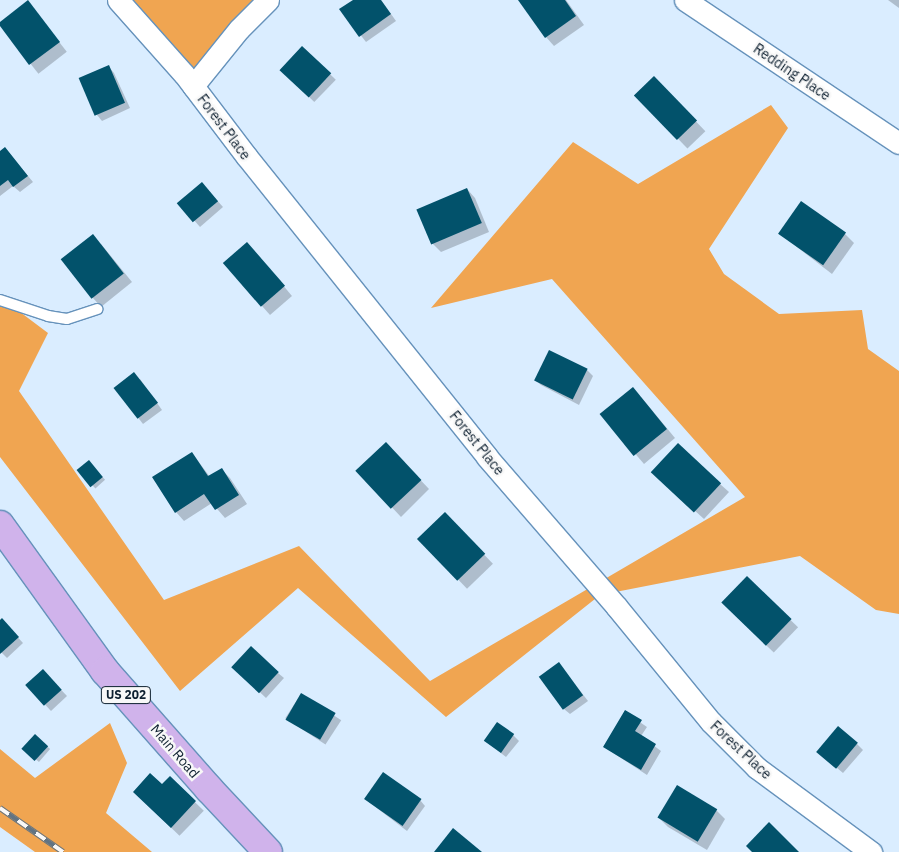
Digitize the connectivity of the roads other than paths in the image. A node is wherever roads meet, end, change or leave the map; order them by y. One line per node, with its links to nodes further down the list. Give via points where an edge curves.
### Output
1 (118, 0): 4 (street, Forest Place)
2 (268, 0): 4 (street, via 239,29)
3 (685, 0): 5 (street, Redding Place)
4 (192, 86): 10 (street, Forest Place, via 487,457 711,722 758,768)
5 (899, 143)
6 (0, 300): 7 (lane, via 67,319)
7 (97, 309)
8 (0, 525): 9 (main road, Main Road / US 202, via 105,671)
9 (268, 852)
10 (871, 852)

